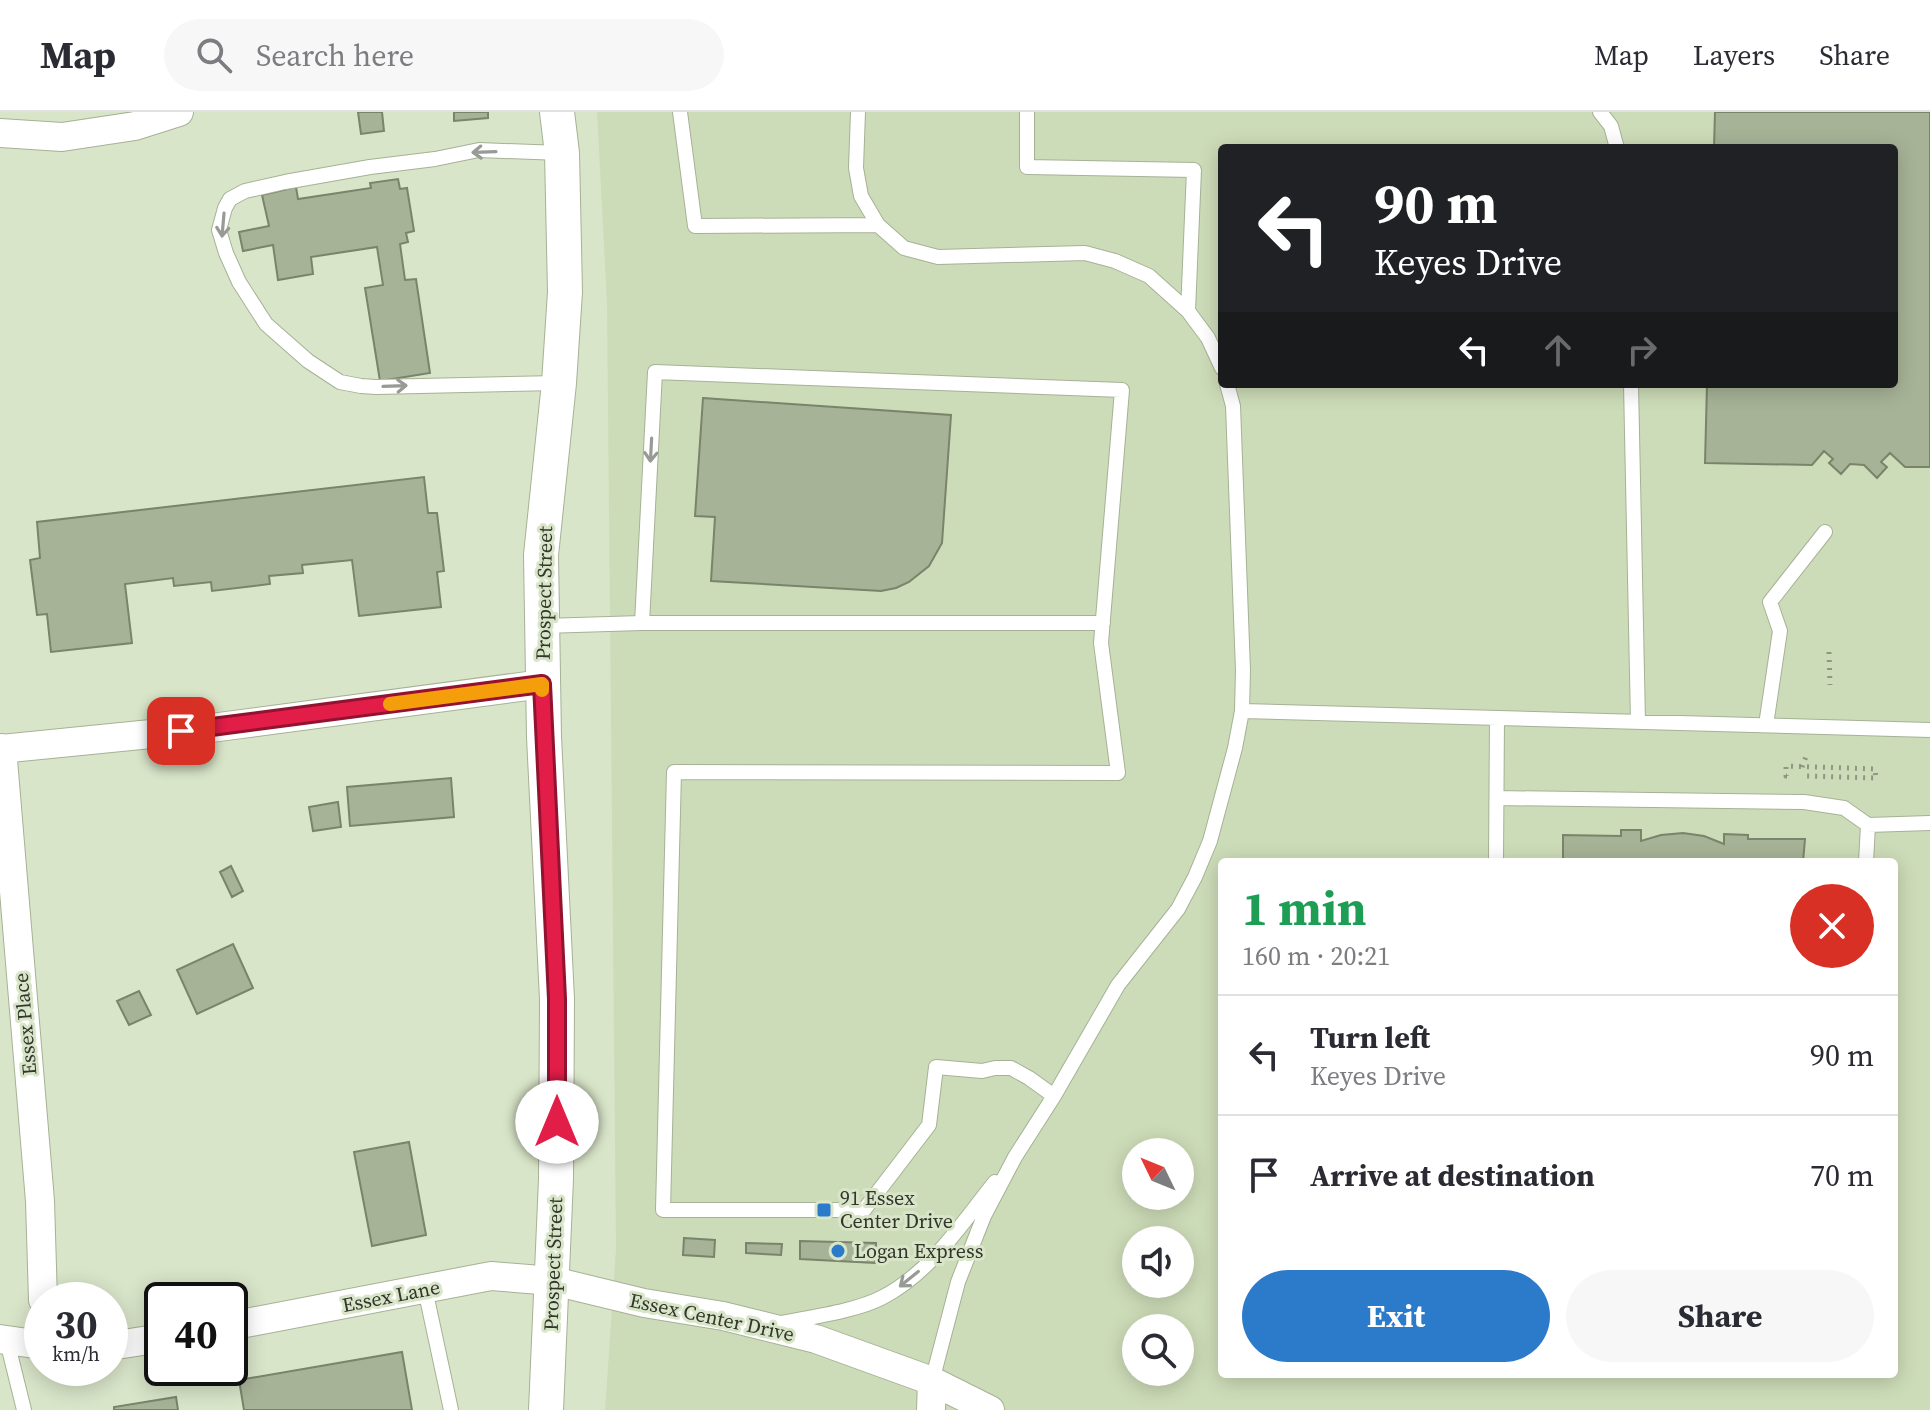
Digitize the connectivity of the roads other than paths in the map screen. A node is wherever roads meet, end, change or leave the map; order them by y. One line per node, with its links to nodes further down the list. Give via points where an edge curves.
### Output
1 (179, 112): 7 (street, via 135,126 62,137)
2 (557, 112): 9 (street, Prospect Street)
3 (680, 112): 10 (lane, via 695,226)
4 (858, 112): 10 (lane, via 856,168 861,196)
5 (1027, 112): 11 (lane, via 1027,167 1194,170)
6 (1600, 112): 8 (lane)
7 (0, 133)
8 (1616, 144)
9 (562, 153): 13 (street, Prospect Street, via 565,292); 13 (lane, one-way to 13, via 479,150 245,191 230,199 219,230 239,282 266,324 340,382 376,387)
10 (878, 225): 11 (lane, via 904,248 938,257 1085,253 1115,261 1149,276)
11 (1188, 311): 12 (lane)
12 (1218, 359)
13 (559, 383): 19 (street, Prospect Street, via 541,555)
14 (1228, 388): 21 (lane, via 1233,406)
15 (1631, 388): 23 (lane)
16 (1825, 532): 24 (lane, via 1770,602 1780,631)
17 (642, 623): 18 (lane); 18 (lane, one-way to 17, via 1122,390 655,372); 19 (lane)
18 (1103, 623): 32 (lane, via 1118,773 674,772 663,1210 864,1210 929,1125 936,1067 1011,1068)
19 (541, 626): 20 (street, Prospect Street)
20 (542, 684): 26 (street, via 211,728); 34 (street, Prospect Street, via 557,999)
21 (1242, 711): 22 (lane); 32 (lane, via 1226,788 1195,877 1178,909 1118,985)
22 (1497, 718): 23 (lane); 27 (lane)
23 (1638, 722): 24 (lane)
24 (1766, 725): 25 (lane)
25 (1930, 730)
26 (1, 745): 35 (street, Essex Place)
27 (1497, 798): 29 (lane, via 1804,802 1844,808); 30 (lane)
28 (1930, 823): 29 (lane)
29 (1868, 825): 31 (lane)
30 (1496, 858)
31 (1866, 858)
32 (1054, 1096): 33 (lane)
33 (1015, 1157): 38 (lane, one-way to 38, via 909,1282 881,1299); 41 (lane, via 958,1282)
34 (553, 1281): 36 (street, Essex Lane, via 491,1276); 38 (street, Essex Center Drive); 44 (street, Prospect Street)
35 (42, 1282)
36 (425, 1289): 37 (street, Essex Lane); 43 (lane)
37 (248, 1323)
38 (766, 1327): 41 (street, Essex Center Drive, via 816,1339)
39 (4, 1340): 40 (street); 42 (lane)
40 (24, 1343)
41 (932, 1381): 45 (street); 46 (street, Essex Center Drive)
42 (24, 1410)
43 (451, 1410)
44 (546, 1410)
45 (931, 1410)
46 (990, 1410)

